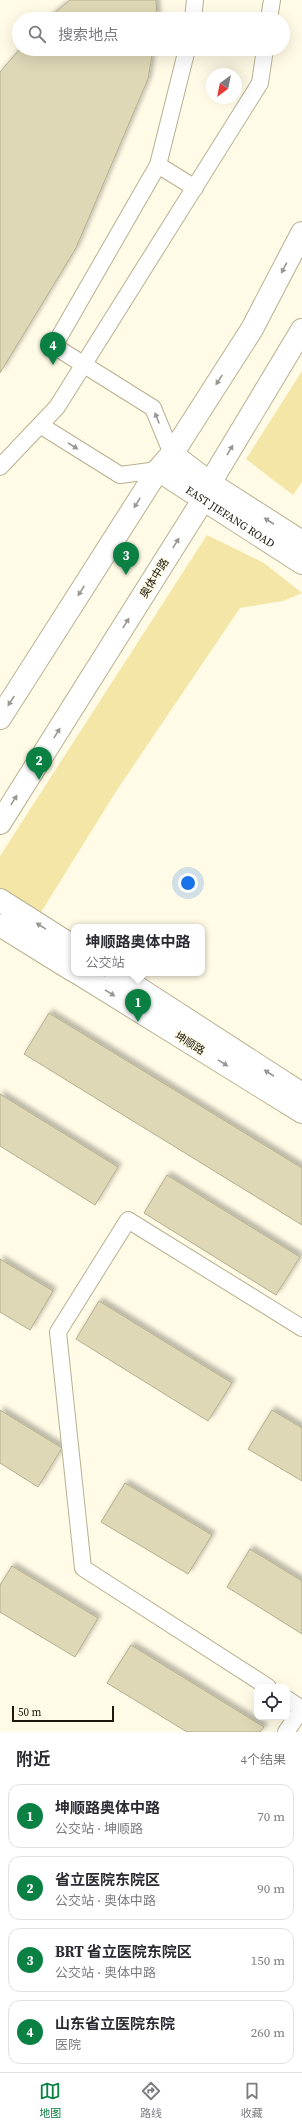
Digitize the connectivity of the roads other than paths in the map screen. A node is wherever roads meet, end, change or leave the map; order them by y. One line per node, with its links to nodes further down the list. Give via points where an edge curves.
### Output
1 (195, 0): 3 (street)
2 (272, 0): 4 (street)
3 (193, 12)
4 (270, 12)
5 (185, 56): 7 (street)
6 (264, 56): 8 (street, via 260,83)
7 (158, 165): 8 (street); 11 (street, via 54,346)
8 (195, 188): 11 (street)
9 (302, 233): 13 (main road, one-way to 13, via 252,329)
10 (302, 330): 16 (main road, 奥体中路, one-way to 10)
11 (84, 365): 12 (street, via 57,407); 13 (street, one-way to 11, via 153,408)
12 (40, 426): 14 (street); 15 (street, one-way to 15, via 120,475)
13 (172, 454): 15 (main road); 16 (main road, EAST JIEFANG ROAD)
14 (0, 467)
15 (158, 470): 16 (main road, EAST JIEFANG ROAD); 19 (main road, one-way to 19)
16 (207, 492): 17 (main road, EAST JIEFANG ROAD, one-way to 16); 18 (main road, EAST JIEFANG ROAD); 20 (main road, 奥体中路, one-way to 16)
17 (302, 542)
18 (302, 563)
19 (0, 718)
20 (0, 823)
21 (0, 900): 23 (main road, one-way to 21)
22 (0, 925): 24 (main road)
23 (71, 945)
24 (71, 969)
25 (83, 976): 28 (main road, 坤顺路, one-way to 28)
26 (120, 976): 27 (main road, 坤顺路, one-way to 26)
27 (302, 1094)
28 (302, 1112)
29 (302, 1328): 30 (street, via 128,1220 58,1332 84,1568)
30 (263, 1684)
31 (290, 1701): 32 (street)
32 (302, 1709): 33 (street)
33 (286, 1732)

